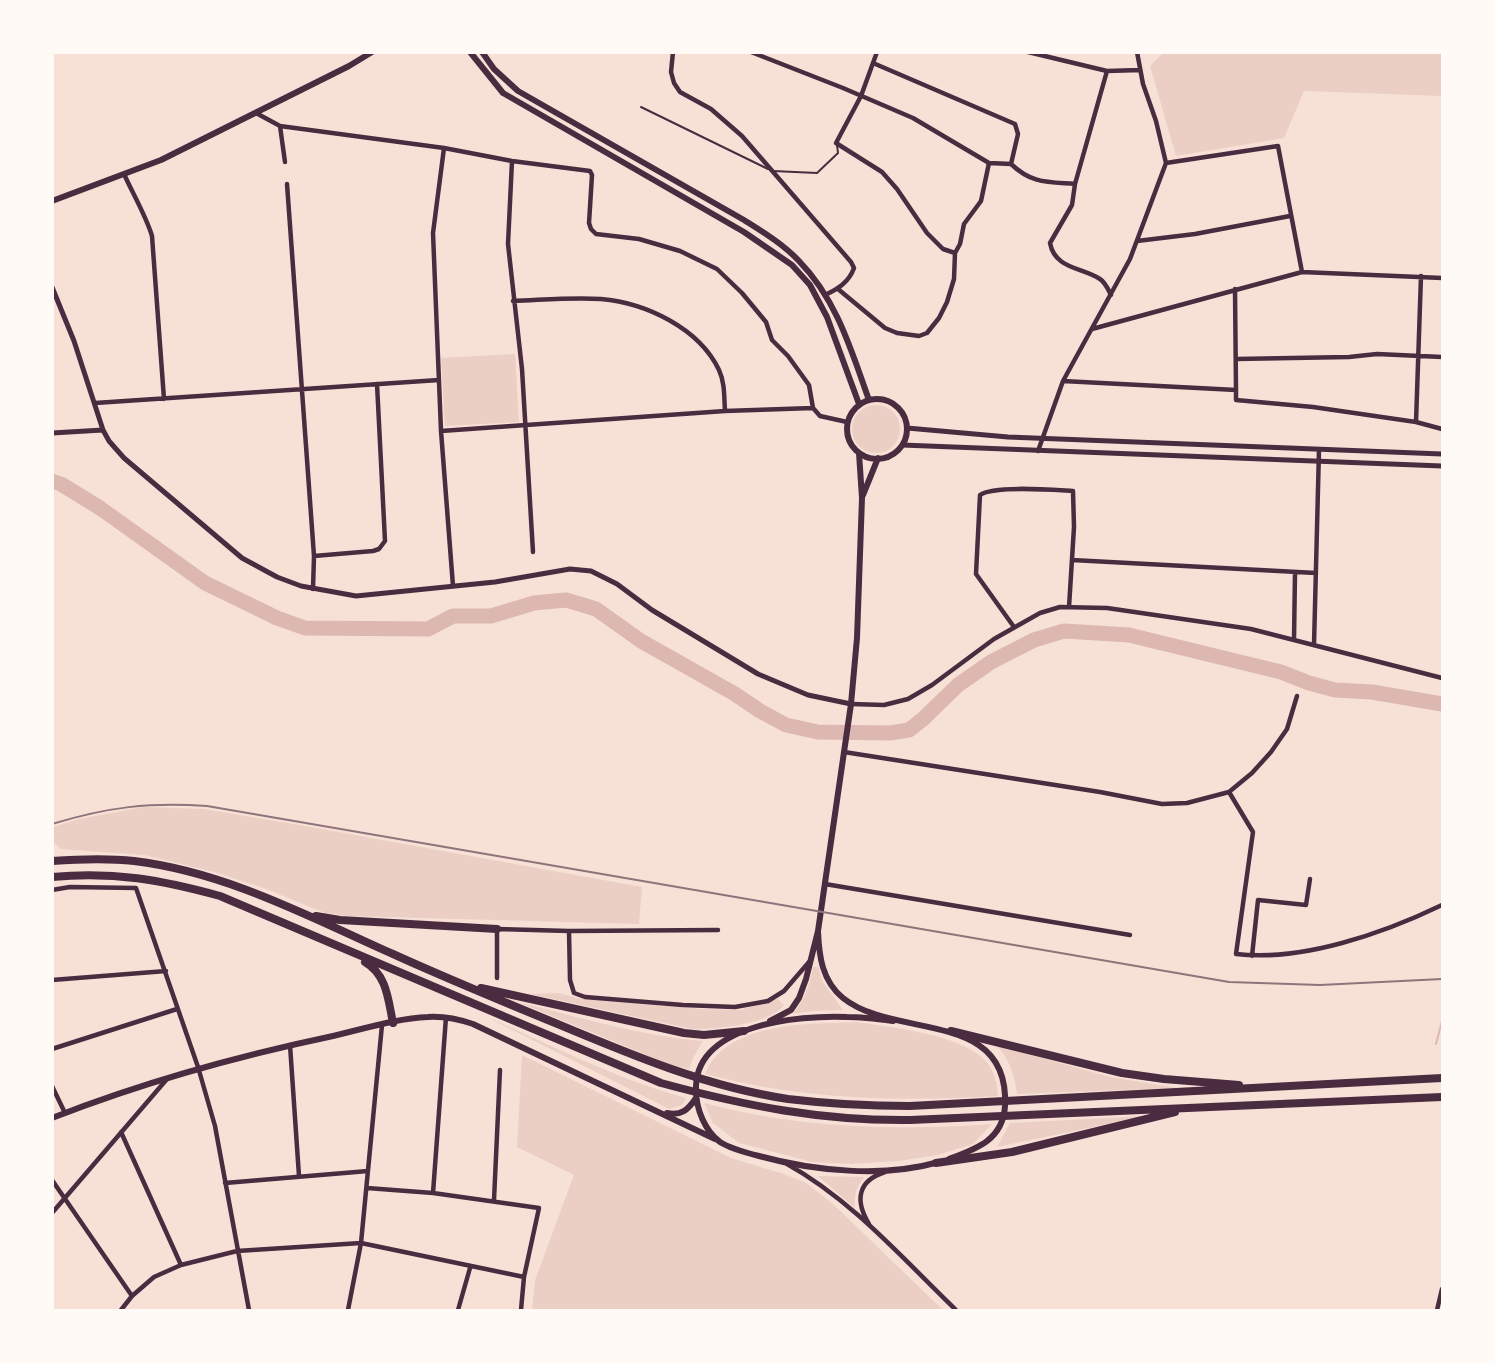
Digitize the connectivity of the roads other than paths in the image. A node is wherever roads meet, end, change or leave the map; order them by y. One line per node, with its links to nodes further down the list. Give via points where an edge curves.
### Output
1 (372, 52): 14 (main road)
2 (470, 52): 39 (main road, via 503,93 744,232 792,265)
3 (482, 52): 37 (main road, via 518,91 777,242 799,260)
4 (673, 52): 23 (street, via 671,72 680,92 722,117)
5 (751, 52): 12 (street)
6 (877, 52): 9 (street)
7 (1028, 52): 11 (street)
8 (1137, 52): 10 (street)
9 (873, 63): 12 (street); 22 (street, via 1015,124 1018,135)
10 (1140, 70): 11 (street); 21 (street)
11 (1107, 71): 26 (street)
12 (861, 96): 16 (street); 20 (street, via 913,118)
13 (641, 107): 23 (lane)
14 (256, 113): 15 (street); 24 (main road)
15 (280, 126): 17 (street); 19 (street)
16 (837, 143): 23 (lane, via 838,153 817,173); 30 (street, via 882,172 927,233 942,249)
17 (444, 148): 18 (street); 45 (street, via 433,233)
18 (512, 161): 40 (street, via 508,244); 54 (street, via 590,171 589,223 596,234 639,239 680,251 717,269 766,322 772,340 809,385)
19 (285, 162)
20 (989, 163): 22 (street); 30 (street, via 981,201 964,224)
21 (1166, 163): 28 (street, via 1278,146); 29 (street)
22 (1011, 164): 26 (street, via 1024,176)
23 (772, 171): 35 (street, via 851,262 854,268 850,278)
24 (124, 174): 27 (main road); 50 (street, via 152,236)
25 (287, 184): 48 (street)
26 (1075, 184): 38 (street, via 1072,205 1050,243 1052,254 1063,263 1103,280)
27 (52, 201)
28 (1290, 216): 29 (street); 31 (street)
29 (1137, 241): 38 (street)
30 (955, 253): 35 (street, via 954,279 947,302 933,327 919,336 885,328)
31 (1302, 272): 32 (street); 36 (street)
32 (1421, 276): 33 (street); 42 (street)
33 (1443, 278)
34 (52, 287): 52 (street)
35 (838, 289): 37 (street)
36 (1235, 289): 41 (street); 44 (street)
37 (827, 294): 39 (street); 51 (main road)
38 (1111, 295): 41 (street)
39 (817, 297): 53 (main road, via 840,347)
40 (513, 301): 55 (street, via 601,299 636,307 671,322 685,330 720,371); 58 (street, via 522,369)
41 (1092, 329): 46 (street)
42 (1419, 357): 43 (street); 44 (street, via 1377,354); 57 (street)
43 (1443, 357)
44 (1236, 359): 49 (street)
45 (439, 380): 47 (street); 62 (street)
46 (1064, 381): 49 (street); 64 (street)
47 (377, 384): 48 (street); 75 (street, via 386,541 373,551)
48 (302, 390): 50 (street); 75 (street)
49 (1236, 390): 57 (street, via 1236,400)
50 (164, 399): 52 (street)
51 (869, 400): 53 (main road); 59 (main road, via 885,400 895,405 905,418)
52 (95, 403): 61 (street)
53 (859, 404): 56 (main road)
54 (813, 408): 55 (street); 56 (street, via 820,416)
55 (725, 411): 58 (street)
56 (847, 422): 68 (main road, via 848,437)
57 (1416, 422): 60 (street)
58 (524, 426): 62 (street); 74 (street)
59 (907, 429): 64 (street); 65 (main road)
60 (1443, 429)
61 (103, 430): 63 (street); 80 (street, via 124,458 242,558)
62 (441, 431): 79 (street)
63 (52, 433)
64 (1044, 439): 66 (street); 67 (street)
65 (902, 445): 67 (street); 70 (main road, via 894,453)
66 (1319, 450): 69 (street); 71 (street)
67 (1038, 451): 71 (street)
68 (859, 453): 70 (main road); 73 (main road)
69 (1443, 454)
70 (878, 458): 73 (main road)
71 (1319, 462): 72 (street); 78 (street)
72 (1443, 466)
73 (862, 498): 87 (main road)
74 (533, 552)
75 (314, 556): 80 (street)
76 (1072, 560): 77 (street); 81 (street); 82 (street, via 1073,491 999,489 980,495 976,574)
77 (1295, 573): 78 (street); 83 (street)
78 (1316, 573): 84 (street)
79 (453, 586): 80 (street, via 356,596); 87 (street, via 570,569 591,571 758,674 808,695)
80 (313, 590)
81 (1069, 607): 82 (street, via 1040,613); 83 (street, via 1163,616 1251,629)
82 (1014, 627): 87 (street, via 908,699 885,705)
83 (1294, 640): 84 (street)
84 (1314, 645): 85 (street)
85 (1443, 678)
86 (1297, 696): 89 (street, via 1287,729 1271,752)
87 (851, 704): 88 (main road)
88 (844, 752): 89 (street, via 1162,804 1187,803); 93 (main road)
89 (1229, 792): 103 (street, via 1253,832 1236,954)
90 (52, 861): 96 (highway, via 87,858 176,868 224,882)
91 (52, 878): 102 (highway, via 98,874 172,883 220,896)
92 (1310, 879): 103 (street, via 1306,906 1258,900)
93 (825, 884): 100 (main road); 101 (street)
94 (52, 890): 105 (street, via 136,888)
95 (1443, 904): 103 (street, via 1363,935 1301,953)
96 (300, 913): 97 (highway, via 340,920); 108 (highway)
97 (497, 929): 99 (street); 106 (street)
98 (718, 930): 99 (street)
99 (569, 931): 104 (street, via 570,980 574,993 585,997 735,1007 768,1001 784,991)
100 (818, 931): 104 (main road); 111 (main road, via 820,963 840,996 862,1010)
101 (1130, 935)
102 (340, 947): 112 (highway, via 380,974); 127 (highway, via 661,1083 725,1101 848,1119)
103 (1252, 956)
104 (811, 959): 114 (main road, via 799,998 791,1010)
105 (166, 971): 107 (street); 109 (street)
106 (497, 978)
107 (52, 980)
108 (458, 983): 115 (highway, via 684,1033); 124 (highway, via 665,1068 787,1098 848,1105 910,1106)
109 (177, 1009): 118 (street); 119 (street)
110 (446, 1017): 112 (main road); 128 (main road, via 473,1024); 141 (street)
111 (893, 1021): 114 (main road, via 847,1016 797,1019); 116 (main road)
112 (393, 1023): 113 (main road)
113 (382, 1025): 117 (main road); 136 (street)
114 (756, 1027): 115 (main road)
115 (744, 1031): 126 (main road, via 716,1045 706,1057 695,1085)
116 (951, 1031): 124 (highway, via 1122,1073); 134 (main road, via 973,1041 994,1060 1005,1087 1005,1109 993,1136 978,1148)
117 (290, 1045): 119 (main road); 137 (street)
118 (52, 1048)
119 (198, 1067): 121 (main road); 139 (street, via 215,1126)
120 (500, 1070): 143 (street)
121 (169, 1077): 129 (main road); 131 (street)
122 (1443, 1078): 124 (highway)
123 (52, 1086): 129 (street)
124 (1274, 1088)
125 (1443, 1097): 127 (highway)
126 (696, 1098): 128 (main road, via 679,1114); 132 (main road, via 704,1122)
127 (1194, 1108): 134 (highway, via 1012,1152)
128 (658, 1111): 132 (main road)
129 (65, 1113): 130 (main road)
130 (52, 1118)
131 (121, 1132): 142 (street); 148 (street)
132 (721, 1142): 133 (main road)
133 (785, 1163): 135 (main road, via 822,1169); 145 (street, via 827,1189)
134 (936, 1163): 135 (main road)
135 (896, 1169): 145 (street, via 873,1177 861,1192 861,1209)
136 (368, 1171): 137 (street); 140 (street)
137 (299, 1176): 139 (street)
138 (52, 1180): 142 (street)
139 (225, 1183): 147 (street)
140 (367, 1188): 141 (street); 146 (street)
141 (433, 1193): 143 (street)
142 (66, 1197): 144 (street); 152 (street)
143 (494, 1200): 150 (street, via 539,1208)
144 (52, 1212)
145 (873, 1228): 158 (street)
146 (361, 1243): 147 (street); 149 (street); 155 (street)
147 (237, 1251): 148 (street); 154 (street)
148 (181, 1265): 152 (street, via 154,1277)
149 (470, 1268): 150 (street); 156 (street)
150 (524, 1278): 157 (street)
151 (1443, 1289): 159 (street)
152 (132, 1296): 153 (street)
153 (121, 1311)
154 (249, 1311)
155 (348, 1311)
156 (458, 1311)
157 (521, 1311)
158 (956, 1311)
159 (1437, 1311)

